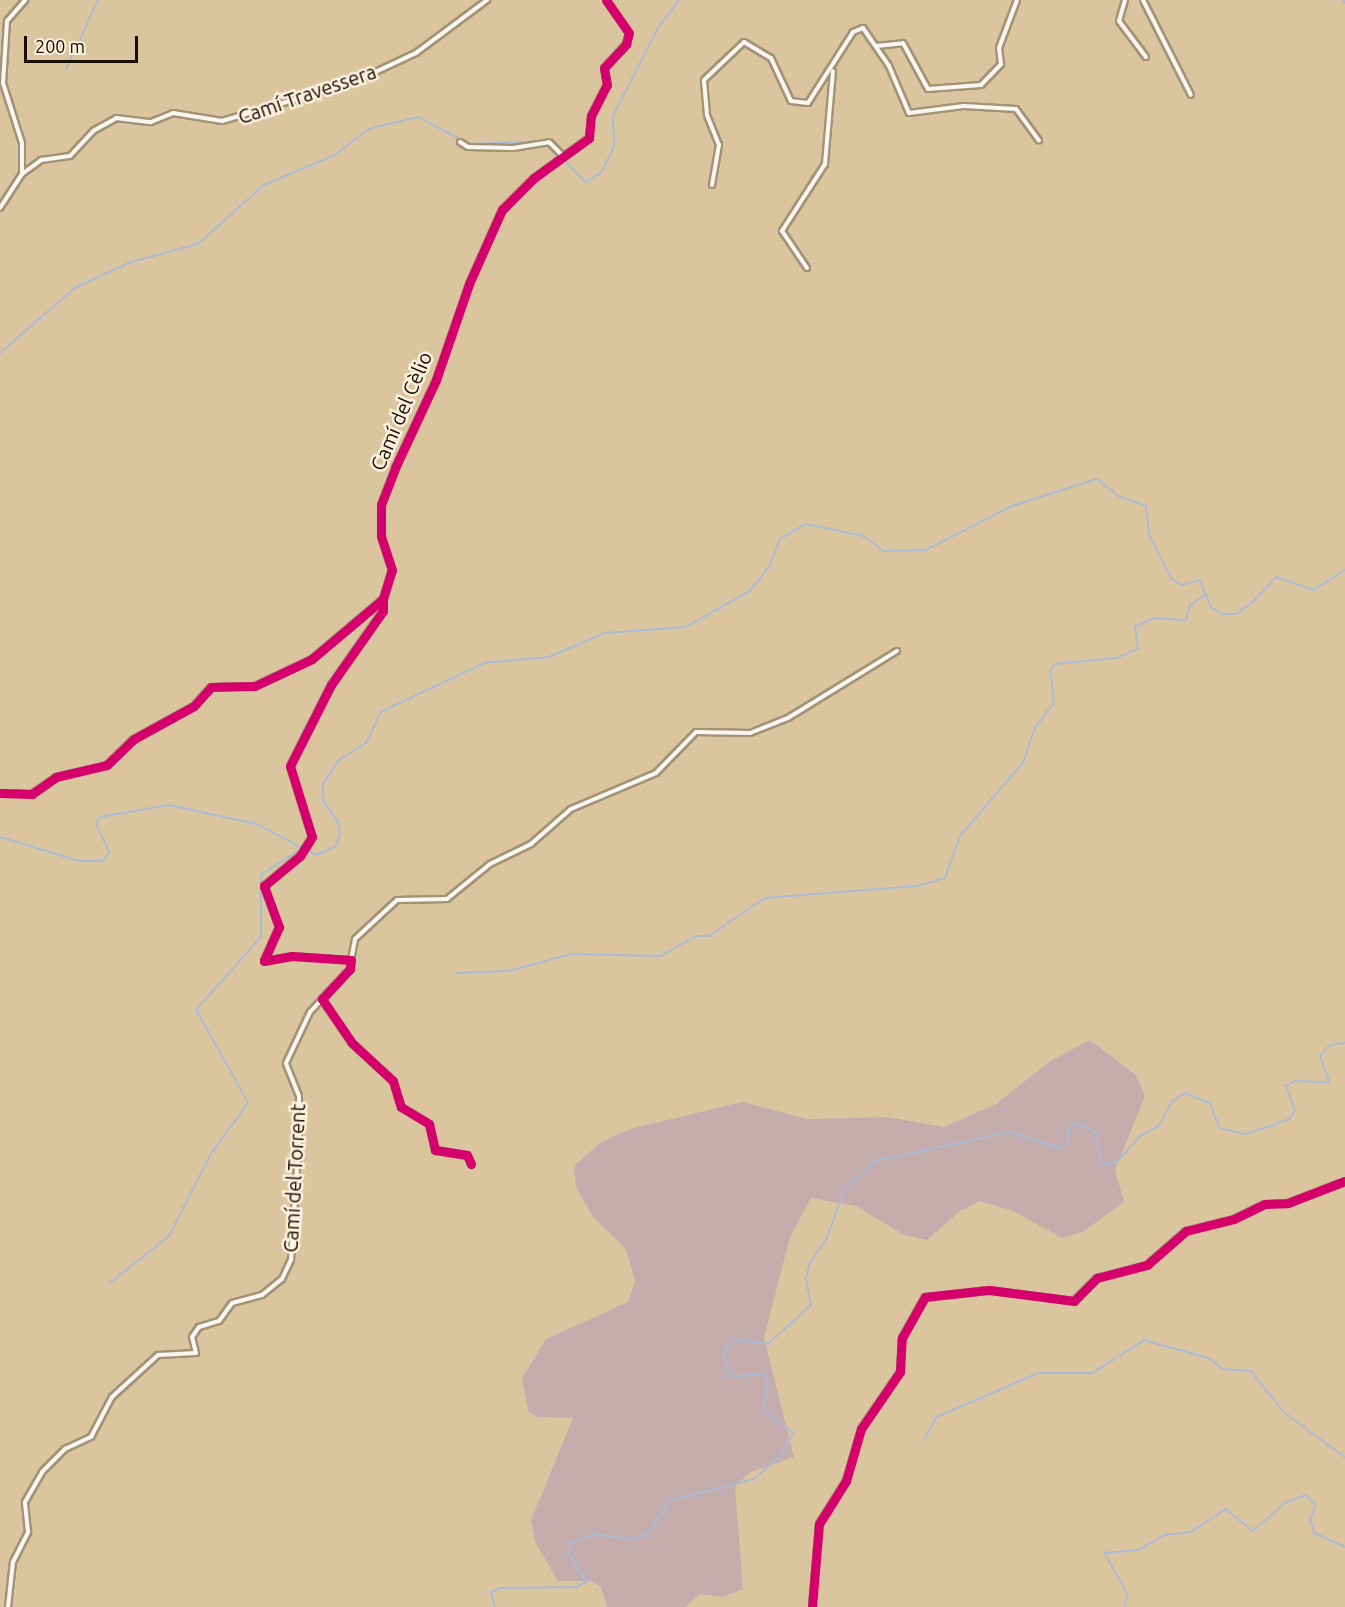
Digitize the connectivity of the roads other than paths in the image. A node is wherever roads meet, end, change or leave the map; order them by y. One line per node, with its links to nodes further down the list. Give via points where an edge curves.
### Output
1 (24, 0): 14 (street, via 7,21 3,83 22,143)
2 (487, 0): 14 (street, Camí Travessera, via 416,53 354,82 222,121 173,113 151,122 116,118 93,131 70,156 41,160)
3 (606, 0): 13 (street, Camí del Cèlio, via 627,24 626,44 604,68 607,85 591,116 589,138)
4 (1017, 0): 7 (street, via 999,48 1001,64 981,85 928,89 903,44)
5 (1125, 0): 8 (street, via 1119,21)
6 (1143, 0): 10 (street)
7 (876, 46): 9 (street, via 863,28 856,29); 11 (street, via 909,113 964,106 1016,110)
8 (1146, 57)
9 (832, 71): 15 (street, via 812,102 793,102 768,55 741,44 704,80 707,115 720,145); 17 (street, via 825,164 782,231)
10 (1191, 95)
11 (1039, 141)
12 (460, 142): 13 (street, via 468,147 513,148 549,142)
13 (564, 157): 18 (street, Camí del Cèlio, via 502,210 469,284 436,380 382,501 381,536 392,570)
14 (22, 174): 16 (street)
15 (712, 185)
16 (0, 208)
17 (807, 268)
18 (383, 599): 20 (street, via 312,659 255,687 211,687 185,713 128,747 107,765 60,775 32,794); 21 (street, Camí del Cèlio, via 383,611 331,685 290,766 312,837 262,892 279,927 264,961 291,956)
19 (897, 651): 21 (street, via 788,718 750,733 696,732 656,773 571,809 531,844 497,860 447,898 397,900 355,939)
20 (0, 793)
21 (351, 960): 22 (street, via 350,969)
22 (322, 999): 23 (street, via 352,1043 393,1081 401,1107 429,1124 435,1150 467,1155); 25 (street, Camí del Torrent, via 286,1064 299,1096 299,1137 291,1260 282,1279 262,1295 232,1303 219,1321 200,1327 192,1337 196,1353 158,1355 112,1397 91,1437 65,1449 42,1472 25,1502 28,1532 13,1562)
23 (471, 1164)
24 (1345, 1181): 26 (street, via 1288,1203 1265,1204 1234,1219 1183,1232 1147,1265 1097,1278 1074,1301 989,1290 925,1297 904,1333 901,1370 861,1429 846,1481 819,1524)
25 (8, 1607)
26 (812, 1607)

